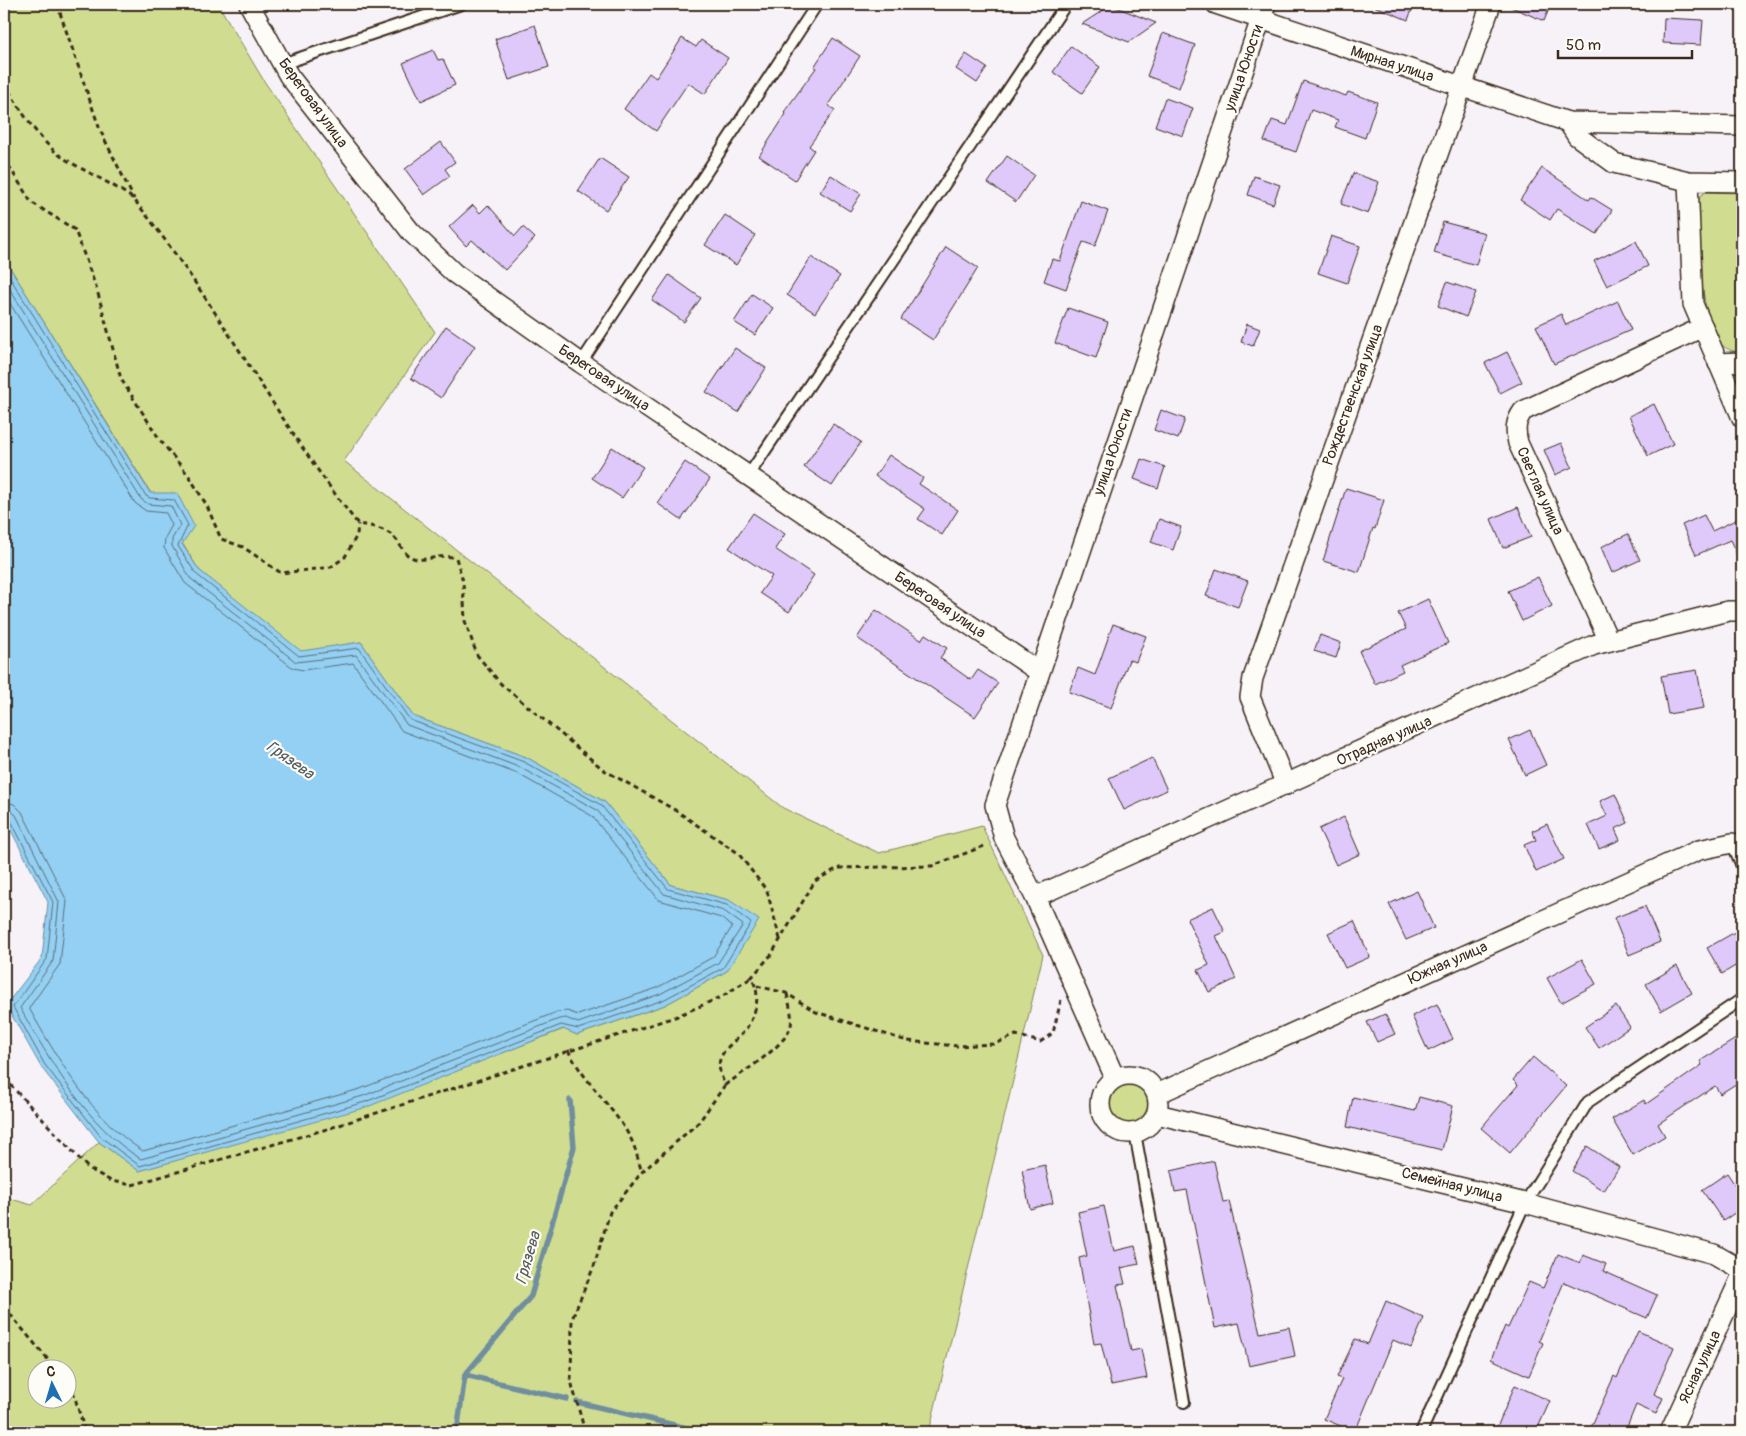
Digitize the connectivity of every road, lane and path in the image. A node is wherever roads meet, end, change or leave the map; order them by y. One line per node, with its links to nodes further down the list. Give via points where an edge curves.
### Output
1 (57, 4): 17 (path, via 100,130)
2 (249, 4): 9 (street, Береговая улица)
3 (460, 4): 9 (lane)
4 (817, 4): 20 (lane)
5 (1066, 4): 23 (lane)
6 (1216, 4): 8 (street, Мирная улица)
7 (1491, 4): 11 (street, Рождественская улица)
8 (1264, 12): 11 (street, Мирная улица); 27 (street, улица Юности)
9 (282, 64): 20 (street, Береговая улица, via 411,232 454,273)
10 (4, 83): 17 (path, via 32,129 62,156)
11 (1462, 87): 12 (street, Мирная улица); 28 (street, Рождественская улица, via 1253,678 1250,697)
12 (1568, 122): 13 (street, Мирная улица); 15 (street, via 1577,136 1614,163)
13 (1742, 126)
14 (4, 158): 24 (path, via 31,202 75,230 97,290 121,379 160,440 189,476 221,539 243,548 281,572 308,570 330,567 345,557 357,535)
15 (1688, 181): 16 (street); 18 (street, via 1693,304)
16 (1742, 182)
17 (135, 200): 24 (path, via 178,258 294,438)
18 (1703, 327): 21 (street); 26 (street, Светлая улица, via 1523,411 1516,421 1518,443)
19 (1742, 362): 21 (street)
20 (581, 363): 23 (street, Береговая улица)
21 (1718, 363): 22 (street)
22 (1742, 418)
23 (748, 476): 27 (street, Береговая улица)
24 (358, 524): 33 (path, via 376,527 394,537 407,555 417,559 442,555 456,558 463,581 468,630 477,655 501,684 604,770 675,810 738,853 767,891)
25 (1742, 611): 26 (street, Отрадная улица, via 1728,611)
26 (1609, 641): 28 (street, Отрадная улица)
27 (1038, 671): 29 (street, улица Юности, via 995,805)
28 (1286, 785): 32 (street, Отрадная улица)
29 (1004, 838): 32 (street, улица Юности); 33 (path, via 932,866 838,868 815,881)
30 (1737, 844): 31 (lane); 43 (street, Южная улица, via 1699,850)
31 (1742, 866)
32 (1035, 897): 35 (street, улица Юности)
33 (780, 939): 34 (path, via 772,955)
34 (751, 978): 36 (path); 39 (path, via 675,1017)
35 (1073, 984): 37 (path, via 1061,1000 1053,1033 1040,1042 1016,1035 995,1044 957,1046 908,1041 865,1030 816,1012); 41 (street, улица Юности)
36 (757, 986): 37 (path); 42 (path, via 757,1001 746,1029 721,1056 719,1071)
37 (786, 994): 42 (path, via 790,1029 772,1051)
38 (1742, 999): 47 (lane, via 1588,1102)
39 (568, 1050): 40 (path, via 327,1129 132,1185 111,1181 88,1168); 46 (path, via 576,1066 603,1098 631,1140)
40 (4, 1078)
41 (1115, 1078): 43 (street, via 1125,1075 1140,1077); 45 (street, via 1108,1083 1100,1099 1103,1118 1116,1130)
42 (725, 1085): 46 (path, via 699,1122)
43 (1157, 1094): 44 (street)
44 (1157, 1114): 45 (street, via 1152,1123); 47 (street, Семейная улица)
45 (1135, 1133): 52 (lane)
46 (642, 1172): 55 (path, via 610,1212 594,1266 572,1319 571,1381)
47 (1525, 1203): 48 (street, Семейная улица, via 1714,1254); 56 (lane)
48 (1742, 1270)
49 (1742, 1275): 57 (street, Ясная улица)
50 (4, 1307): 51 (path)
51 (47, 1358)
52 (1184, 1402)
53 (78, 1408): 54 (path)
54 (85, 1432)
55 (585, 1432)
56 (1420, 1432)
57 (1670, 1432)

